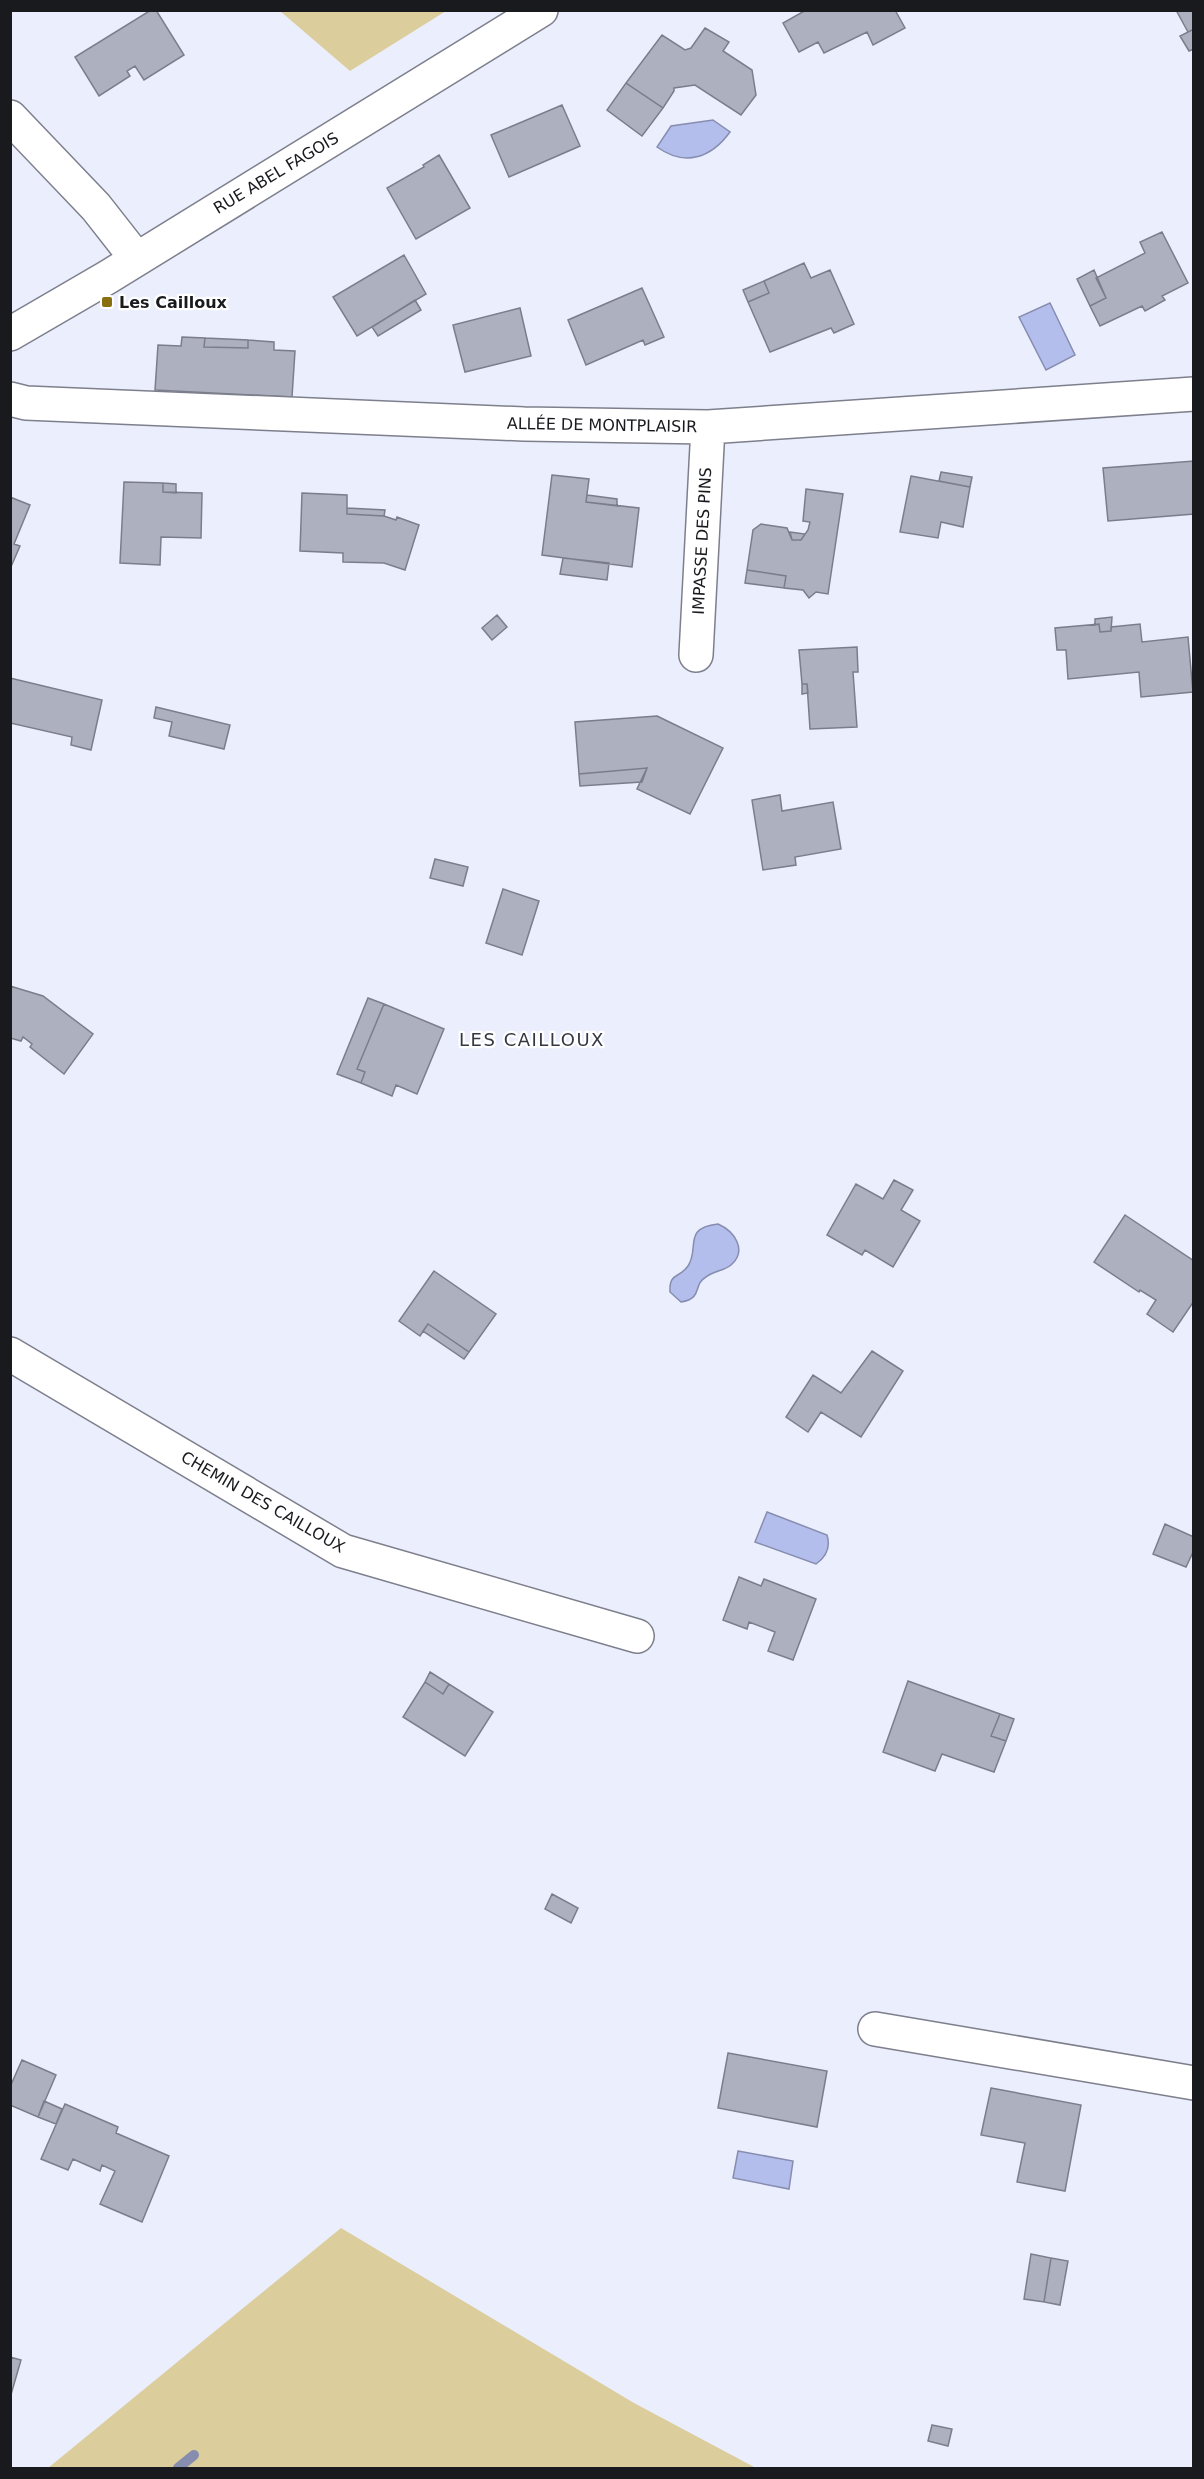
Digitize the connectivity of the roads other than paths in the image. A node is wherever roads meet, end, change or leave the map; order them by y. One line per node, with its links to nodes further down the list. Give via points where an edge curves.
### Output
1 (542, 10): 3 (street, RUE ABEL FAGOIS)
2 (10, 117): 3 (street, via 96,207)
3 (136, 258): 4 (street, RUE ABEL FAGOIS)
4 (10, 334)
5 (1194, 394): 7 (street, ALLÉE DE MONTPLAISIR)
6 (10, 399): 7 (street, ALLÉE DE MONTPLAISIR, via 465,422)
7 (708, 427): 8 (street, IMPASSE DES PINS)
8 (696, 655)
9 (10, 1354): 10 (street, CHEMIN DES CAILLOUX, via 343,1551)
10 (637, 1636)
11 (875, 2029): 12 (street)
12 (1194, 2083)

